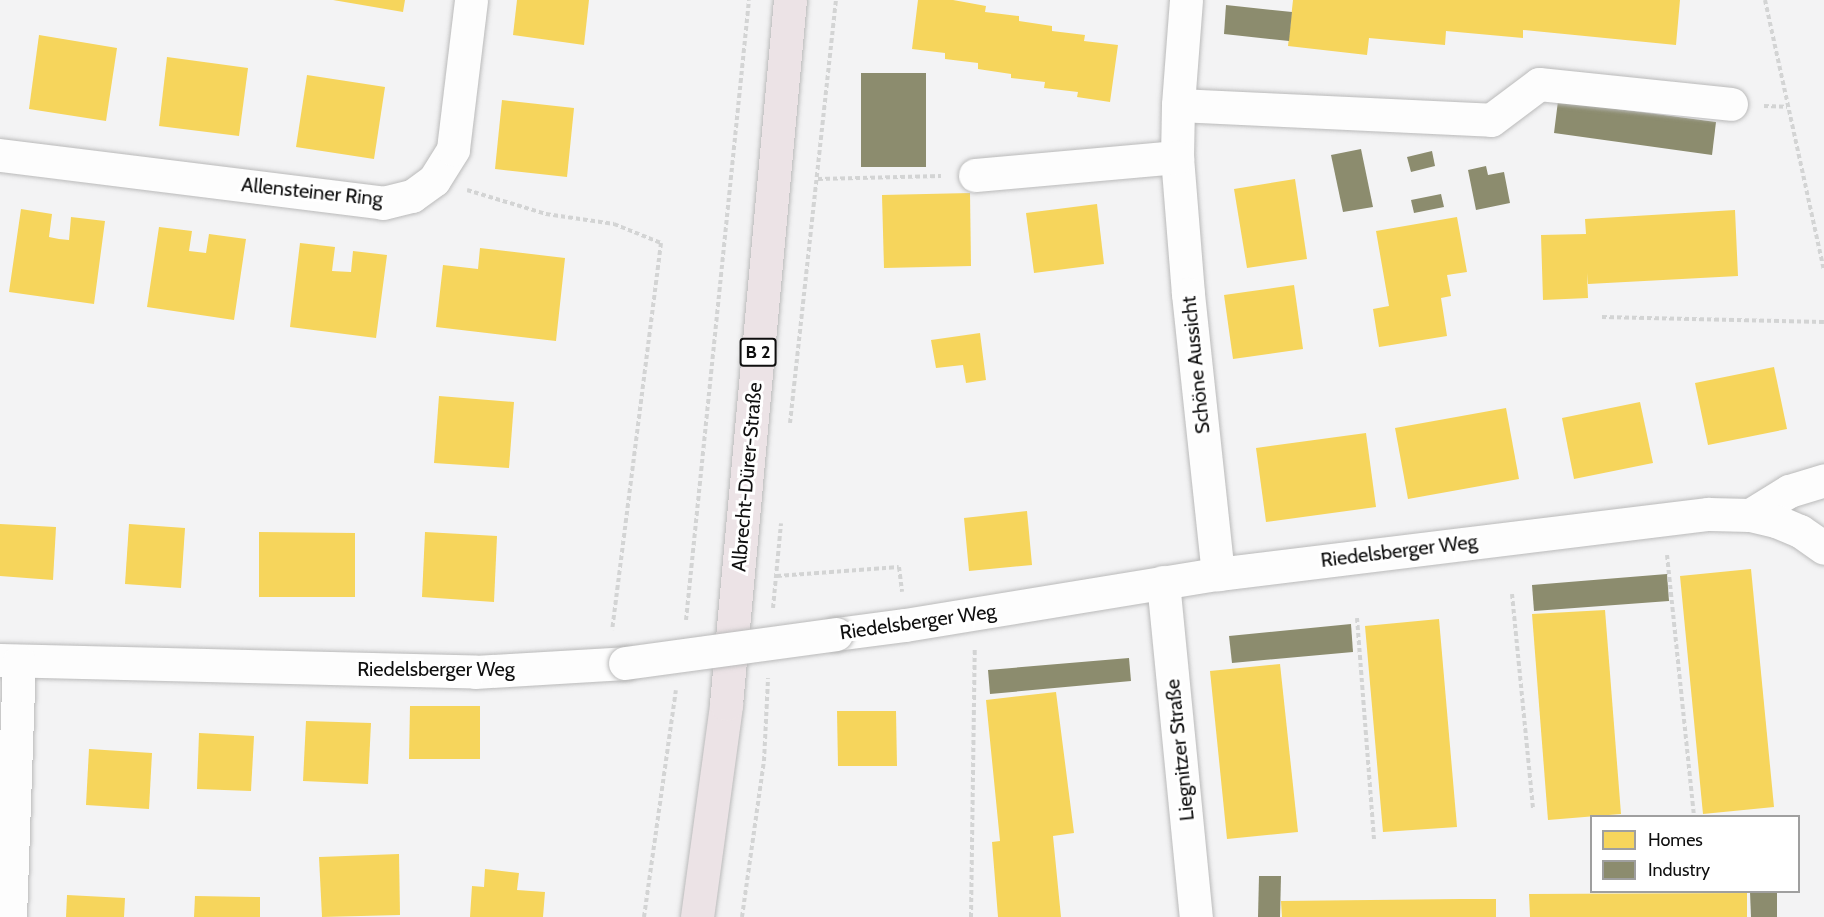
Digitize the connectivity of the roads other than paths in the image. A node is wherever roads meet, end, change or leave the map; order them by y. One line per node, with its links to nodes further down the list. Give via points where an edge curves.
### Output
1 (471, 0): 6 (street, Allensteiner Ring, via 453,149 434,180 412,196 383,203)
2 (790, 0): 16 (main road, Albrecht-Dürer-Straße / B 2, via 726,704)
3 (1186, 0): 5 (street, Schöne Aussicht)
4 (1731, 104): 5 (street, via 1539,84 1491,120)
5 (1178, 105): 7 (street, Schöne Aussicht)
6 (0, 155)
7 (1177, 157): 8 (street); 12 (street, Schöne Aussicht)
8 (975, 176)
9 (1824, 480): 10 (street, via 1789,491)
10 (1750, 515): 11 (street, Riedelsberger Weg, via 1800,531); 12 (street, Riedelsberger Weg, via 1663,518)
11 (1824, 548)
12 (1218, 574): 13 (street, Riedelsberger Weg)
13 (1163, 582): 14 (street, Riedelsberger Weg, bridge, via 905,626 617,663 475,672); 17 (street, Liegnitzer Straße)
14 (9, 661): 15 (street)
15 (10, 917)
16 (697, 917)
17 (1196, 917)

